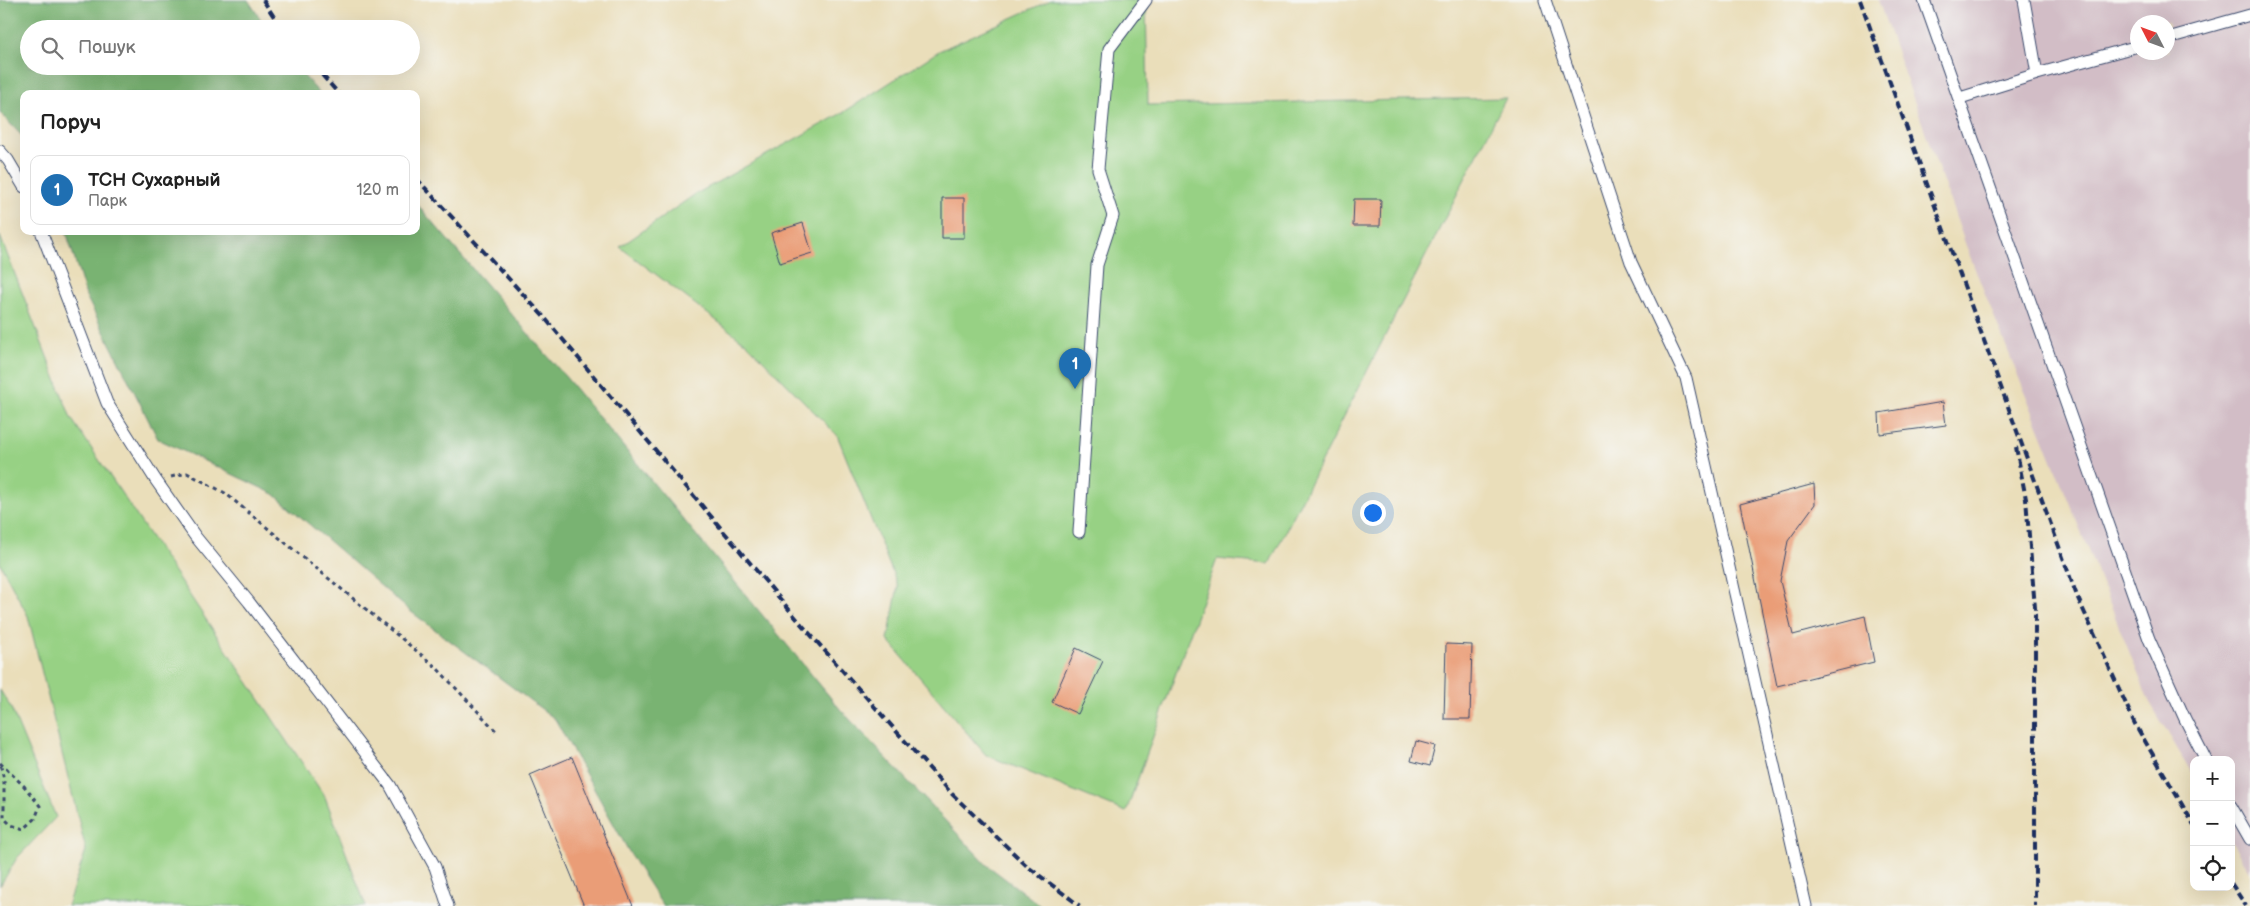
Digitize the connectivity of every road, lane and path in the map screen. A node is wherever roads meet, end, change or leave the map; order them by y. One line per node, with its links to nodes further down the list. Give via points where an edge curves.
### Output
1 (1146, 0): 14 (lane, via 1109,49 1098,169 1112,216 1096,265)
2 (1545, 0): 21 (lane, via 1631,262 1686,378)
3 (1924, 0): 9 (lane)
4 (2024, 0): 8 (lane)
5 (2250, 15): 6 (lane)
6 (2175, 36)
7 (2130, 48): 8 (lane)
8 (2038, 74): 9 (lane)
9 (1960, 98): 16 (lane, via 2149,638)
10 (0, 152): 11 (lane)
11 (20, 180)
12 (43, 235): 13 (lane, via 106,403)
13 (155, 479): 15 (path, via 187,474 225,493 436,667); 20 (lane, via 195,536 390,786 435,867)
14 (1079, 532)
15 (498, 733)
16 (2204, 756)
17 (0, 763): 17 (path, via 40,806 36,819 24,829 11,826 4,818 4,780)
18 (2235, 813): 19 (lane)
19 (2250, 839)
20 (448, 906)
21 (1806, 906)

